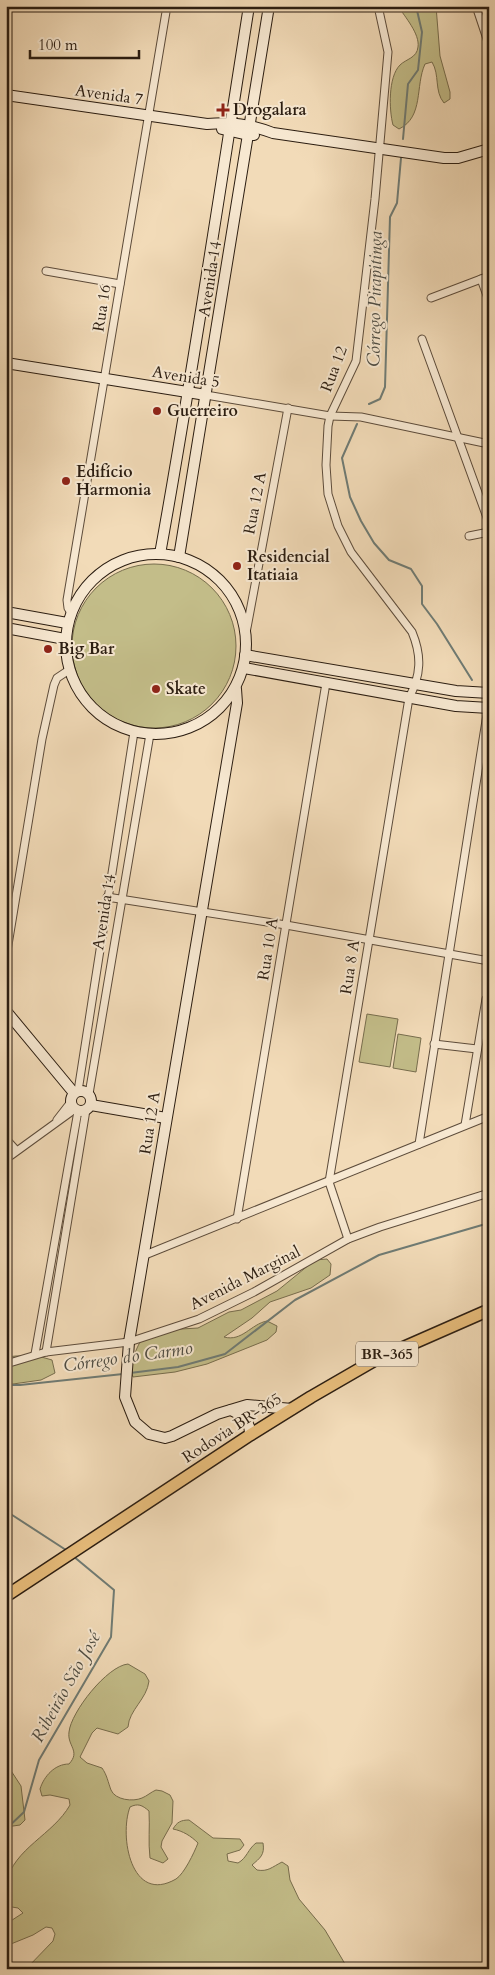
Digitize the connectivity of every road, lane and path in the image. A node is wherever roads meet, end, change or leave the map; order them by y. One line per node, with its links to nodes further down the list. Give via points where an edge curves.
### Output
1 (167, 6): 10 (street, Rua 16)
2 (249, 6): 8 (main road, Avenida 14)
3 (269, 6): 9 (main road, Avenida 14)
4 (378, 6): 17 (street, Rua 12, via 388,52)
5 (476, 6): 6 (street)
6 (489, 45)
7 (6, 95): 10 (main road, Avenida 7)
8 (233, 106): 9 (main road, via 243,116); 12 (main road, Avenida 14)
9 (252, 109): 11 (main road, Avenida 14)
10 (149, 115): 12 (main road, Avenida 7); 26 (street, Rua 16)
11 (250, 125): 12 (main road, Avenida 7); 13 (main road, Avenida 7); 14 (main road, Avenida 14)
12 (229, 127): 14 (main road, Avenida 7); 15 (main road, Avenida 14)
13 (273, 133): 14 (main road, Avenida 7); 17 (main road, Avenida 7)
14 (248, 135): 16 (main road, Avenida 14)
15 (226, 145): 16 (main road, via 237,141); 19 (main road, Avenida 14)
16 (246, 148): 20 (main road, Avenida 14)
17 (378, 149): 18 (main road, Avenida 7, via 458,158); 35 (street, Rua 12, via 358,348 352,370)
18 (489, 149)
19 (211, 252): 20 (main road, via 219,259); 21 (main road, Avenida 14)
20 (229, 257): 23 (main road, Avenida 14)
21 (208, 270): 23 (main road, via 218,266); 32 (main road, Avenida 14)
22 (46, 271): 26 (street)
23 (226, 273): 33 (main road, Avenida 14)
24 (489, 276): 25 (street)
25 (481, 279): 27 (street); 28 (street)
26 (120, 284): 31 (street, Rua 16)
27 (431, 298)
28 (489, 301)
29 (422, 339): 36 (street)
30 (6, 363): 31 (main road, Avenida 5)
31 (104, 380): 32 (main road, Avenida 5); 44 (street, Rua 16, via 68,600)
32 (189, 392): 33 (main road, Avenida 5); 41 (main road, Avenida 14)
33 (206, 395): 34 (street, Avenida 5); 42 (main road, Avenida 14)
34 (288, 408): 35 (street, Avenida 5); 46 (street, Rua 12 A)
35 (330, 416): 36 (street, Avenida 5, via 361,417); 52 (street, Rua 12, via 326,465 331,509 351,552 412,632 420,658)
36 (458, 438): 37 (street, Avenida 5); 38 (street)
37 (489, 444)
38 (489, 523)
39 (489, 532): 40 (street)
40 (469, 536)
41 (160, 554): 42 (main road); 44 (main road, via 135,556 112,565 92,580)
42 (179, 557): 46 (main road, via 202,568 224,585 238,607)
43 (6, 612): 44 (main road)
44 (69, 618): 47 (main road)
45 (6, 628): 47 (main road)
46 (246, 633): 48 (main road)
47 (65, 639): 50 (main road)
48 (246, 656): 49 (main road); 52 (main road)
49 (244, 668): 51 (main road); 53 (main road)
50 (69, 670): 58 (main road, via 83,698 106,719); 66 (street, via 56,678 42,739)
51 (326, 683): 55 (main road); 63 (street, Rua 10 A)
52 (414, 684): 54 (main road); 55 (street, Rua 12)
53 (236, 689): 59 (main road, via 220,708 201,722 176,732); 62 (main road, Rua 12 A, via 237,703)
54 (489, 693)
55 (408, 698): 56 (main road); 64 (street, Rua 8 A)
56 (489, 708): 57 (street)
57 (487, 730): 65 (street)
58 (134, 732): 59 (main road); 60 (street, Avenida 14)
59 (150, 734): 61 (street, Avenida 14)
60 (107, 897): 61 (street); 73 (street, Avenida 14)
61 (122, 899): 62 (street); 72 (street, Avenida 14)
62 (202, 912): 63 (street); 75 (main road, Rua 12 A)
63 (286, 925): 64 (street); 83 (street, Rua 10 A)
64 (369, 940): 65 (street); 81 (street, Rua 8 A)
65 (448, 953): 67 (street); 70 (street)
66 (6, 956)
67 (489, 961)
68 (486, 999): 71 (street)
69 (6, 1011): 73 (main road)
70 (434, 1044): 71 (street); 78 (street)
71 (477, 1049): 76 (street)
72 (89, 1094): 73 (main road, Avenida 14, via 92,1098)
73 (79, 1103): 75 (main road); 79 (street); 88 (street, Avenida 14); 89 (street, Avenida 14)
74 (489, 1116): 76 (street)
75 (166, 1118): 85 (main road, Rua 12 A)
76 (465, 1125): 78 (street)
77 (6, 1139): 79 (street)
78 (418, 1144): 81 (street)
79 (16, 1150): 80 (street)
80 (6, 1159)
81 (329, 1182): 83 (street); 84 (street, Rua 8 A)
82 (489, 1193): 84 (street, Avenida Marginal)
83 (237, 1219): 85 (street)
84 (348, 1239): 87 (street, Avenida Marginal, via 199,1319)
85 (145, 1255): 87 (main road, Rua 12 A)
86 (489, 1310): 91 (main road, Rodovia BR-365 / BR-365, via 374,1360)
87 (130, 1342): 88 (street, Avenida Marginal); 92 (main road, Rua 12 A, via 125,1397 130,1414 149,1434 165,1438)
88 (46, 1352): 89 (street, Avenida Marginal)
89 (35, 1354): 90 (street, Avenida Marginal)
90 (6, 1364)
91 (292, 1409): 92 (main road, Rua 12 A, via 247,1405); 93 (main road, Rodovia BR-365 / BR-365)
92 (231, 1410): 93 (main road, via 245,1418 250,1426)
93 (250, 1435): 94 (main road, Rodovia BR-365 / BR-365)
94 (6, 1596)

